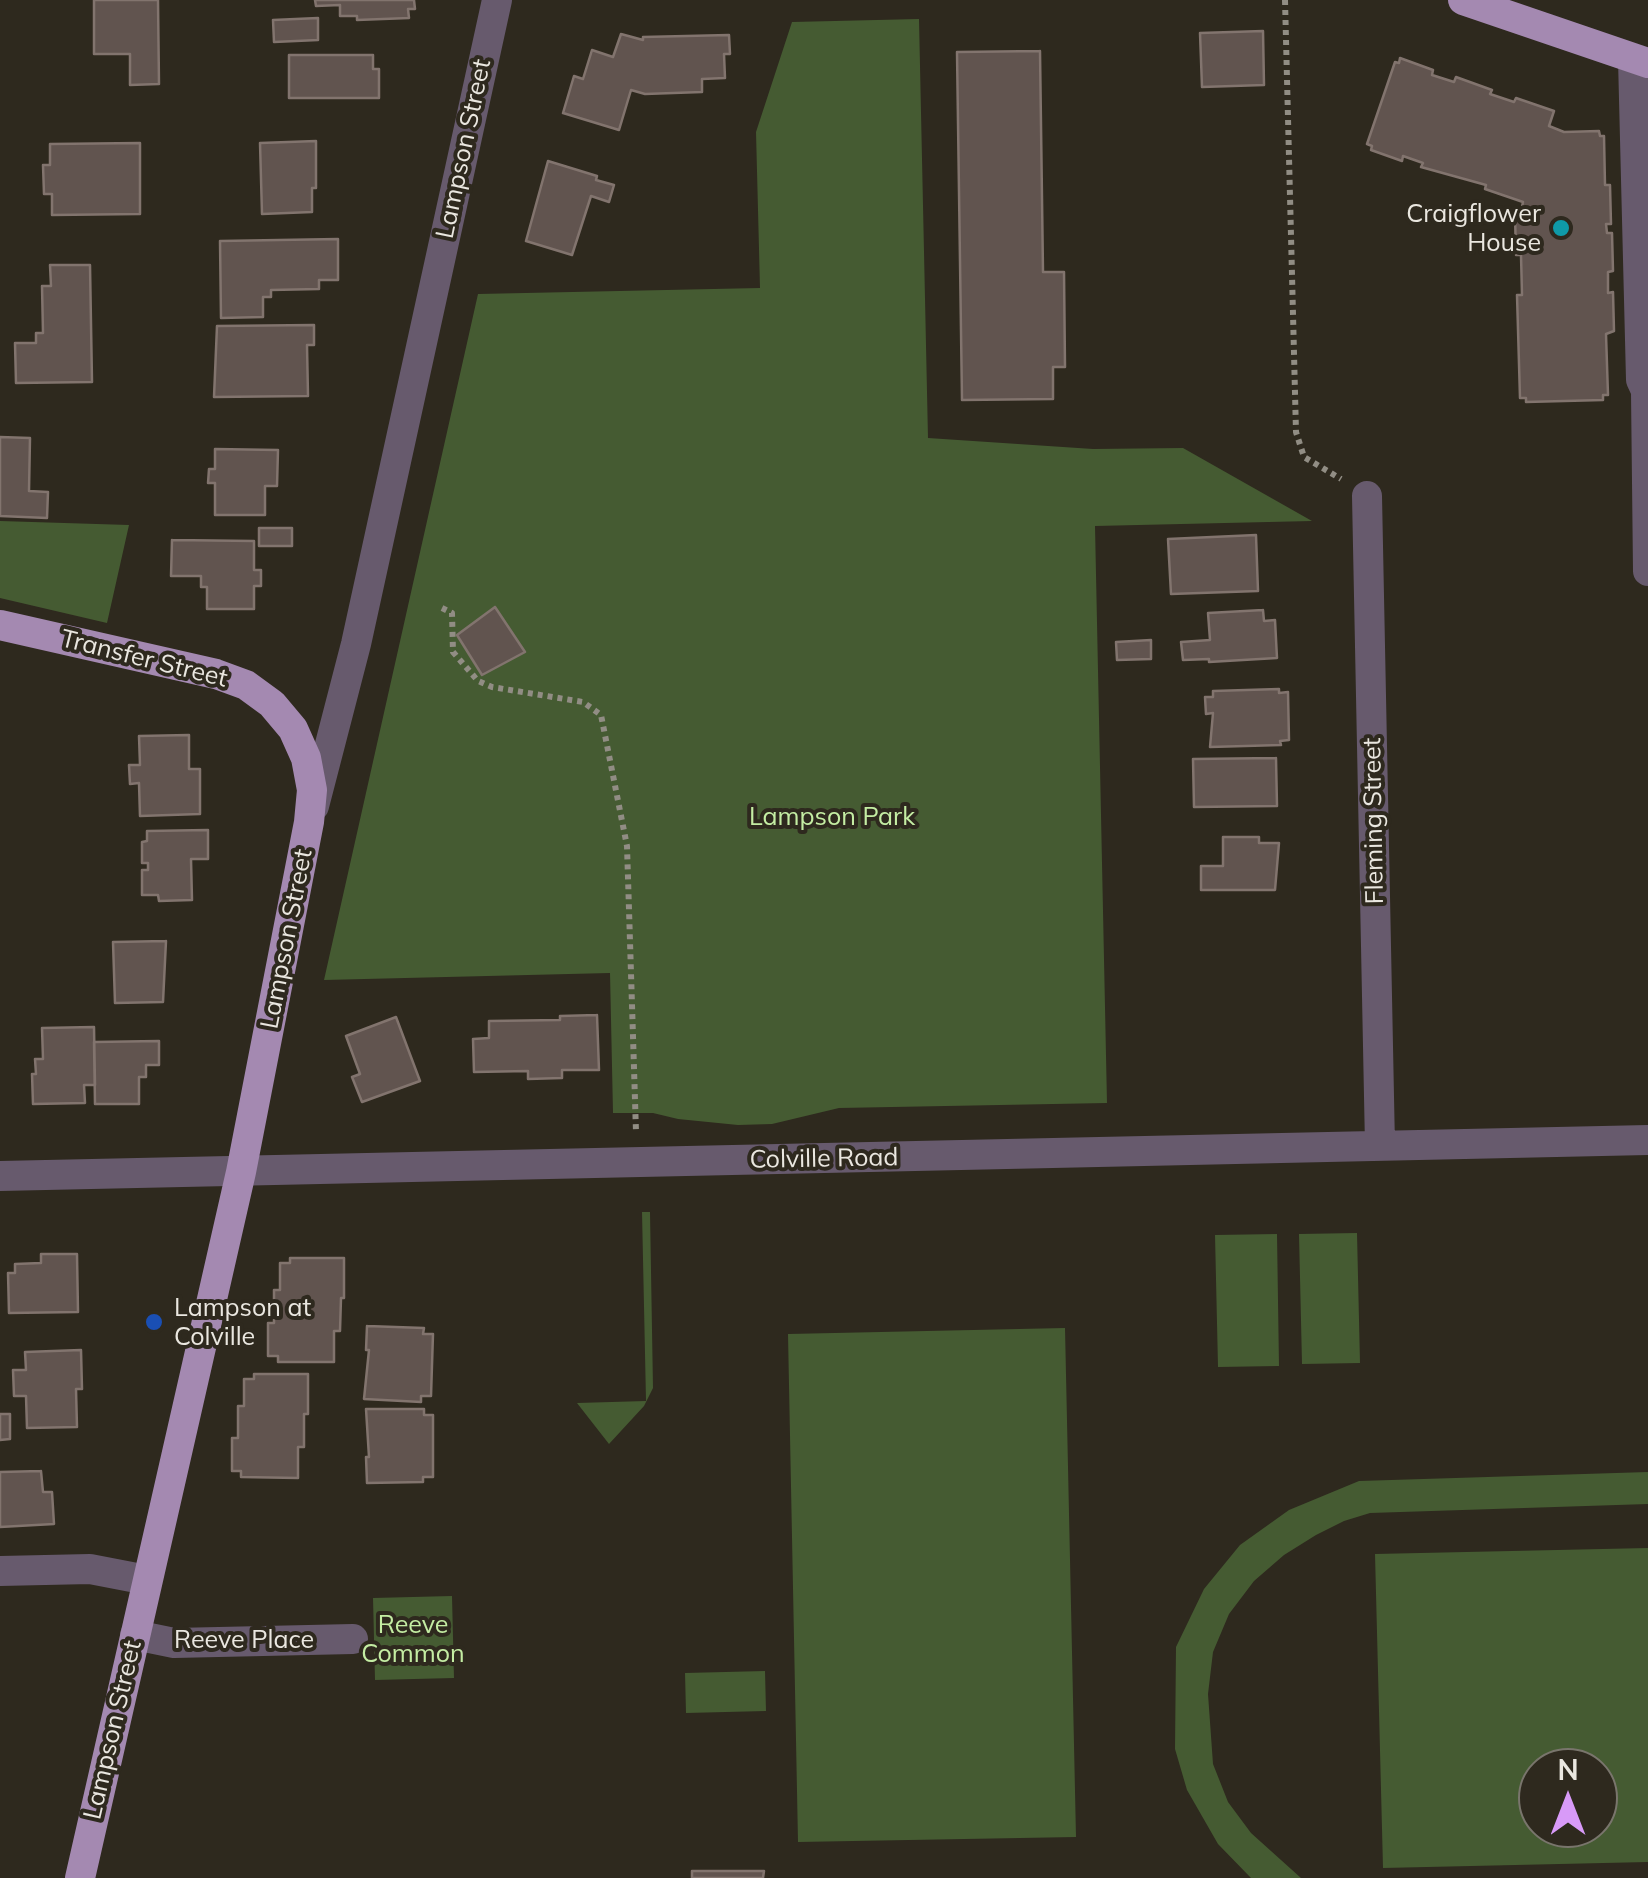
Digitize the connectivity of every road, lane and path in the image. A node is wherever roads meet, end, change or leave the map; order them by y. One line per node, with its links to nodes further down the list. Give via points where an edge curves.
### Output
1 (497, 0): 10 (street, Lampson Street, via 352,663)
2 (1286, 0): 6 (path, via 1296,432 1304,456)
3 (1462, 0): 4 (main road)
4 (1641, 61): 5 (street, via 1641,380)
5 (1647, 394): 7 (street)
6 (1368, 496): 12 (street, Fleming Street)
7 (1648, 571)
8 (442, 608): 13 (path, via 452,613 452,652 478,681 582,702 605,726 628,846)
9 (0, 625): 10 (main road, Transfer Street, via 246,685 293,729 312,790)
10 (309, 822): 14 (main road, Lampson Street)
11 (1648, 1140): 12 (street, Colville Road)
12 (1380, 1146): 13 (street, Colville Road)
13 (637, 1163): 14 (street, Colville Road)
14 (241, 1172): 15 (street, Colville Road); 17 (main road, Lampson Street)
15 (0, 1176)
16 (0, 1572): 17 (street, via 90,1570)
17 (147, 1580): 18 (main road, Lampson Street)
18 (135, 1635): 19 (street, Reeve Place, via 174,1643); 20 (main road, Lampson Street)
19 (353, 1639)
20 (80, 1878)

